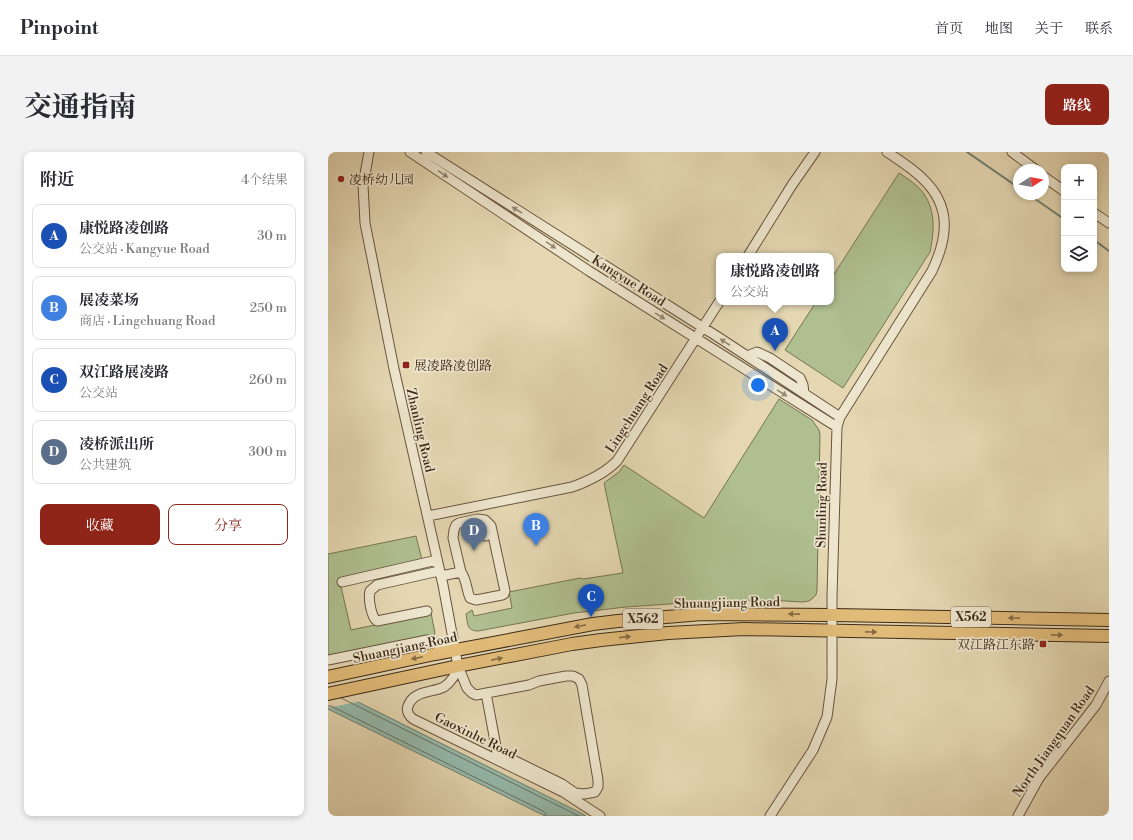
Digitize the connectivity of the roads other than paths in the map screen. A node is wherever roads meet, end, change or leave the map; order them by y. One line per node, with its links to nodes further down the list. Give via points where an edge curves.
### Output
1 (369, 152): 18 (street, Zhanling Road, via 363,185 365,223 394,369)
2 (410, 152): 15 (street, Kangyue Road, one-way to 15, via 589,271)
3 (426, 152): 14 (street, Kangyue Road, one-way to 3)
4 (815, 152): 12 (street)
5 (887, 152): 16 (street, Shunling Road, via 930,186 942,208 944,238 932,271)
6 (1012, 152): 7 (street)
7 (1028, 164)
8 (1049, 180): 9 (street)
9 (1061, 189)
10 (1097, 215): 11 (street)
11 (1109, 223)
12 (750, 253)
13 (717, 305): 14 (street, Lingchuang Road)
14 (703, 328): 15 (street, Lingchuang Road); 16 (street, Kangyue Road, one-way to 14)
15 (697, 338): 17 (street, Kangyue Road, one-way to 17); 18 (street, Lingchuang Road, via 617,461 606,471 572,487)
16 (840, 417): 17 (street, Shunling Road)
17 (837, 427): 26 (street, Shunling Road)
18 (428, 516): 21 (street, Zhanling Road)
19 (454, 530): 20 (street, via 481,525 485,528); 22 (street, via 453,538); 22 (street, via 459,523 481,519 489,522 505,587 504,594 473,600 469,595 465,576)
20 (486, 536)
21 (437, 560): 23 (street, Zhanling Road); 24 (street)
22 (461, 572): 23 (street)
23 (440, 573): 25 (street, via 377,585 370,590 373,617 377,621); 30 (street, Zhanling Road)
24 (342, 582)
25 (426, 611)
26 (833, 615): 27 (main road, Shuangjiang Road / X562, one-way to 26); 28 (street, Shunling Road); 30 (main road, Shuangjiang Road / X562, one-way to 30, via 702,614 618,620)
27 (1109, 620)
28 (832, 632): 29 (main road, X562, one-way to 29); 32 (main road, X562, one-way to 28, via 579,643 630,637 744,629); 38 (street, Shunling Road, via 832,679 827,717 813,750)
29 (1109, 636)
30 (455, 650): 31 (street, via 427,640); 32 (street, Zhanling Road); 33 (main road, Shuangjiang Road / X562, one-way to 33)
31 (328, 660)
32 (458, 666): 35 (street, Zhanling Road, via 467,688 472,693); 36 (main road, X562); 37 (street, Gaoxinhe Road, via 456,674 445,686 414,697 407,711 413,720 563,792)
33 (328, 677)
34 (1109, 681): 39 (street, North Jiangquan Road, via 1096,705 1039,778)
35 (486, 693): 35 (street, via 566,676 579,680 582,685 598,780 595,792 575,793 497,752)
36 (328, 694)
37 (600, 816)
38 (770, 816)
39 (1018, 816)

